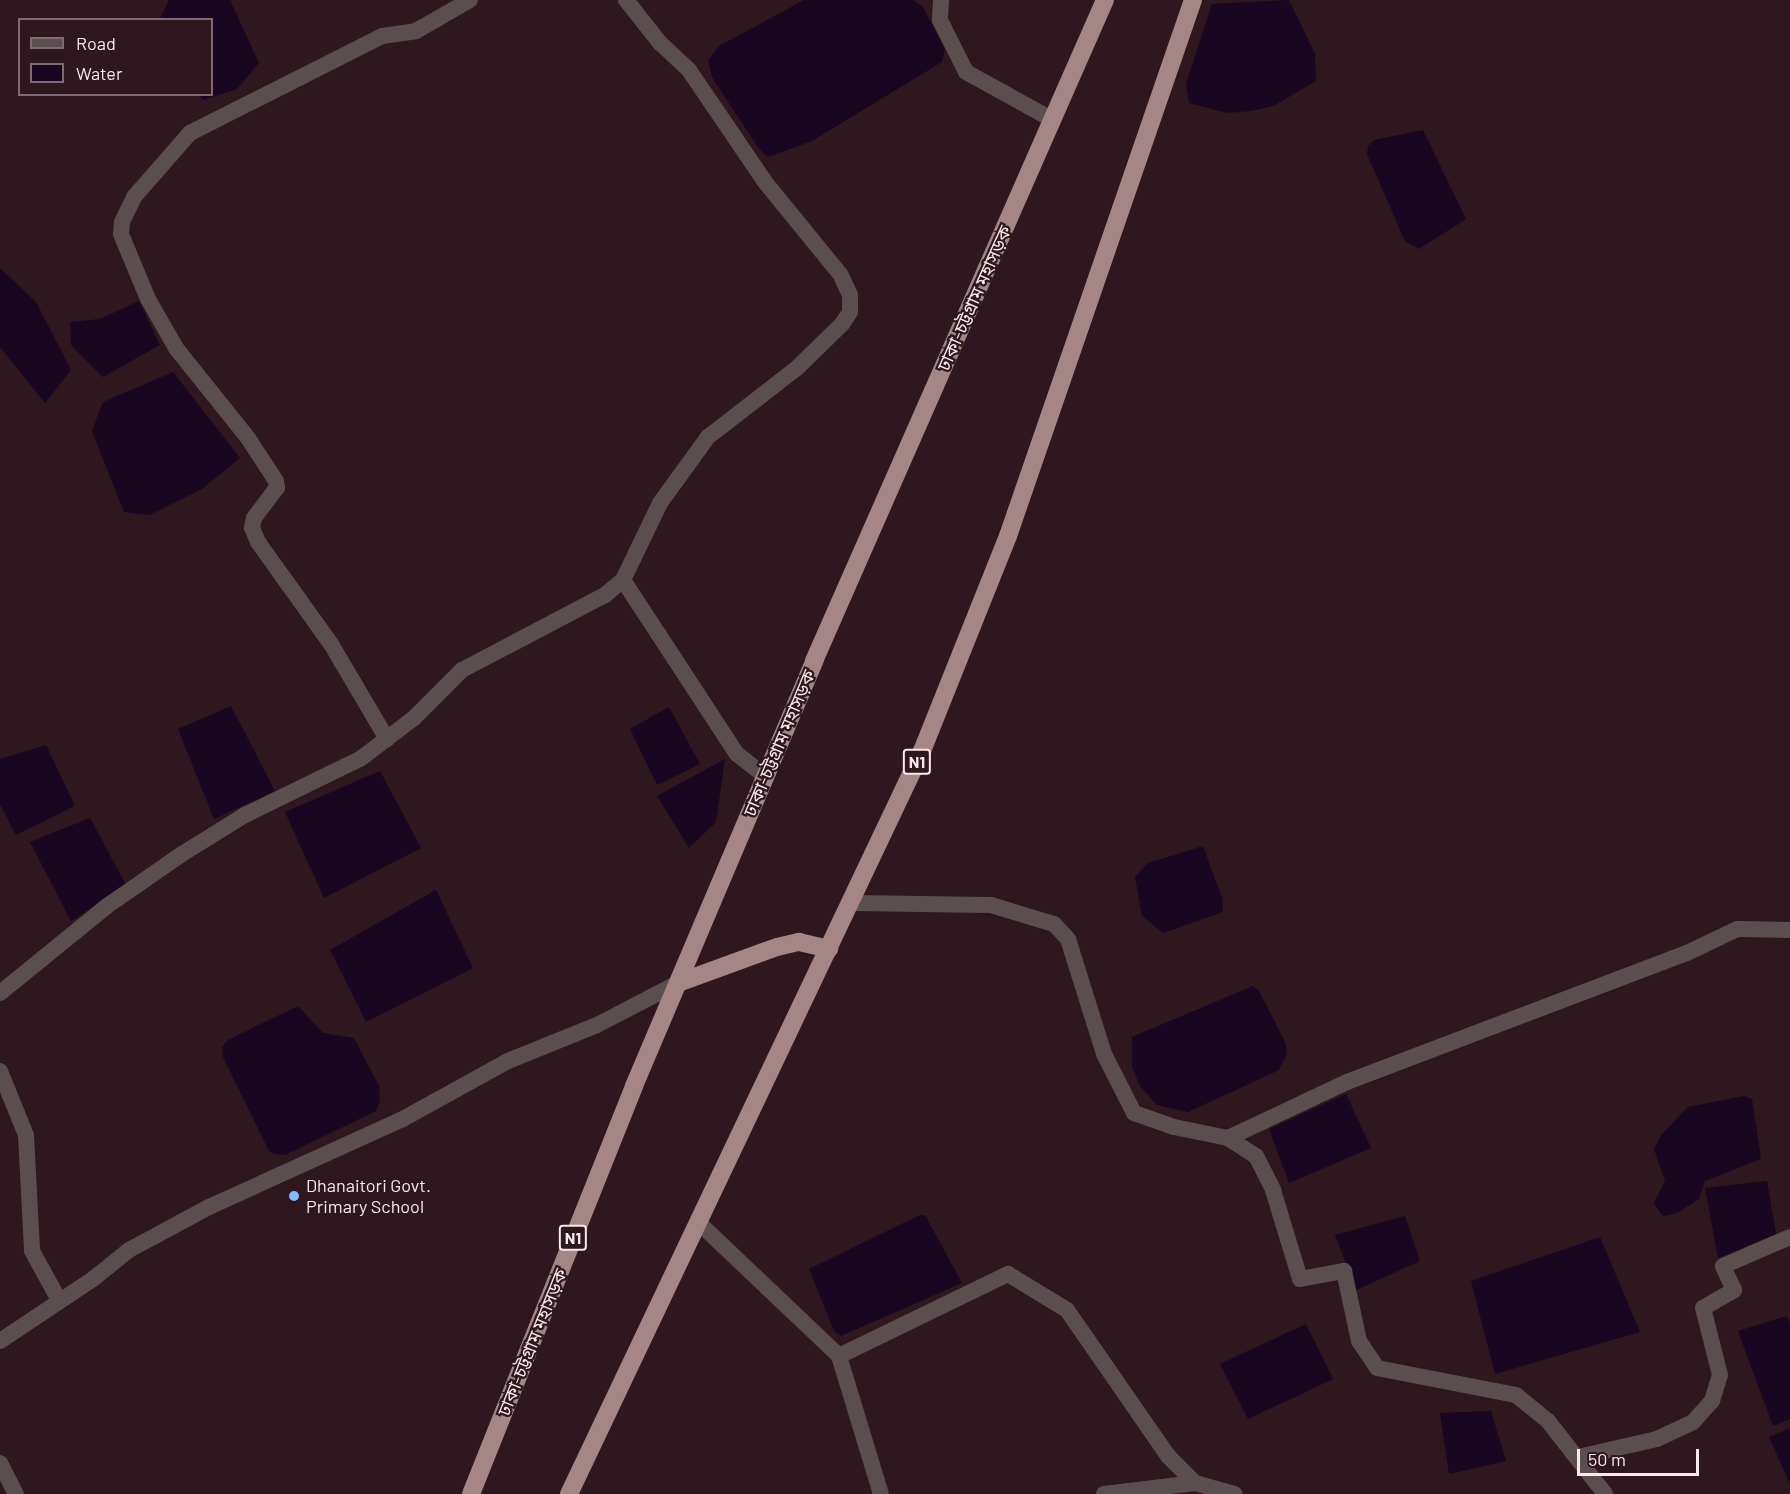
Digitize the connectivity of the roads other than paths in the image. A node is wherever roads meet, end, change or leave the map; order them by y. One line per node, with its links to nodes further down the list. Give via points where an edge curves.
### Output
1 (470, 0): 8 (street, via 416,31 382,36 190,132 134,197 122,222 121,234 148,299 176,348 248,438 276,481 276,488 254,518 252,528 258,542 331,644)
2 (626, 0): 7 (street, via 660,43 689,70 765,182 840,274 850,295 850,312 797,368 708,437 660,503)
3 (940, 0): 6 (street, via 940,20 966,72)
4 (1104, 0): 6 (highway, ঢাকা-চট্টগ্রাম মহাসড়ক / N1)
5 (1193, 0): 10 (highway, N1, via 1008,536 922,751)
6 (1051, 119): 9 (highway, ঢাকা-চট্টগ্রাম মহাসড়ক / N1)
7 (623, 580): 8 (street, via 605,595 462,670); 9 (street, via 737,754)
8 (387, 739): 14 (street, via 360,759 245,815 182,854 107,906)
9 (765, 776): 13 (highway, ঢাকা-চট্টগ্রাম মহাসড়ক / N1)
10 (850, 903): 12 (highway, N1); 16 (street, via 991,905 1054,924 1068,939 1104,1054 1134,1113 1174,1127)
11 (1790, 930): 16 (street, via 1737,929 1687,953 1347,1082)
12 (829, 949): 13 (highway, via 799,942); 17 (highway, N1)
13 (678, 983): 19 (street, via 597,1025 508,1061 401,1120 209,1207 129,1250 93,1280); 26 (highway, ঢাকা-চট্টগ্রাম মহাসড়ক / N1)
14 (0, 993)
15 (0, 1071): 19 (street, via 26,1135 32,1251)
16 (1228, 1138): 22 (street, via 1256,1156 1273,1190 1300,1279 1344,1271 1359,1341 1377,1368 1516,1395 1548,1421)
17 (699, 1222): 21 (street); 27 (highway, N1)
18 (1790, 1237): 22 (street, via 1723,1266 1734,1290 1703,1308 1720,1376 1712,1401 1693,1422 1657,1439)
19 (59, 1300): 20 (street)
20 (0, 1341)
21 (839, 1356): 24 (street, via 1008,1274 1067,1310 1168,1456); 28 (street)
22 (1578, 1457): 31 (street)
23 (0, 1463): 25 (street)
24 (1195, 1483): 29 (street); 30 (street)
25 (16, 1494)
26 (471, 1494)
27 (569, 1494)
28 (881, 1494)
29 (1104, 1494)
30 (1235, 1494)
31 (1605, 1494)

